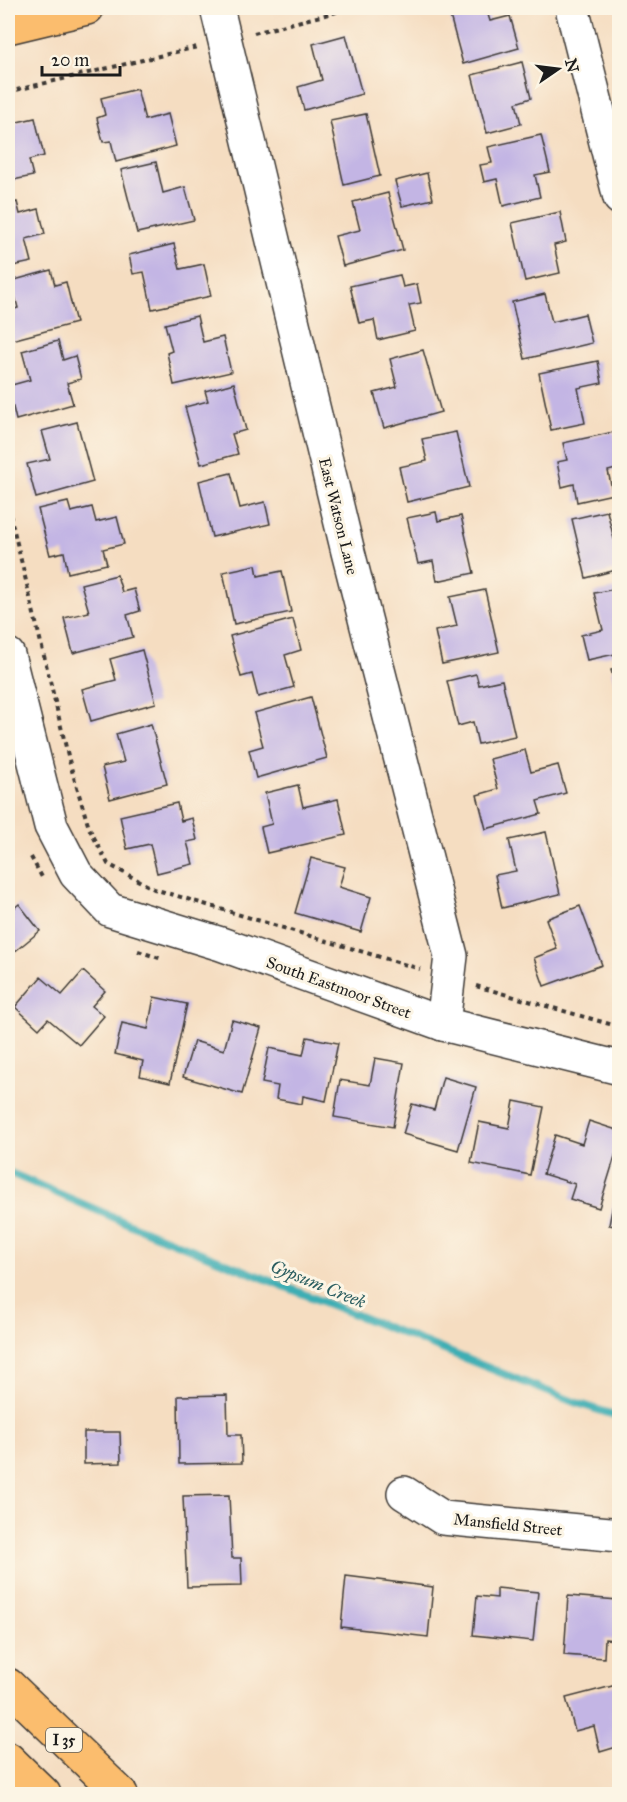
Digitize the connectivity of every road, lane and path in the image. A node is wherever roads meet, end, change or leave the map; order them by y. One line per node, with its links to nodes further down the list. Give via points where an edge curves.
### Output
1 (82, 8): 5 (main road)
2 (217, 8): 6 (street, East Watson Lane)
3 (352, 8): 6 (path)
4 (572, 8): 8 (street)
5 (8, 27)
6 (225, 40): 7 (path); 11 (street, East Watson Lane, via 348,552 451,956)
7 (8, 92)
8 (620, 198)
9 (8, 506): 11 (path, via 70,764 89,828 108,864 154,889)
10 (8, 655): 12 (street, South Eastmoor Street, via 51,826 76,874 110,910 220,944)
11 (448, 977): 12 (street, East Watson Lane); 13 (path)
12 (443, 1024): 14 (street, South Eastmoor Street)
13 (620, 1027)
14 (620, 1068)
15 (404, 1493): 16 (street, Mansfield Street, via 443,1518)
16 (620, 1535)
17 (8, 1685): 20 (main road, I 35)
18 (8, 1759): 19 (main road)
19 (44, 1794)
20 (121, 1794)

